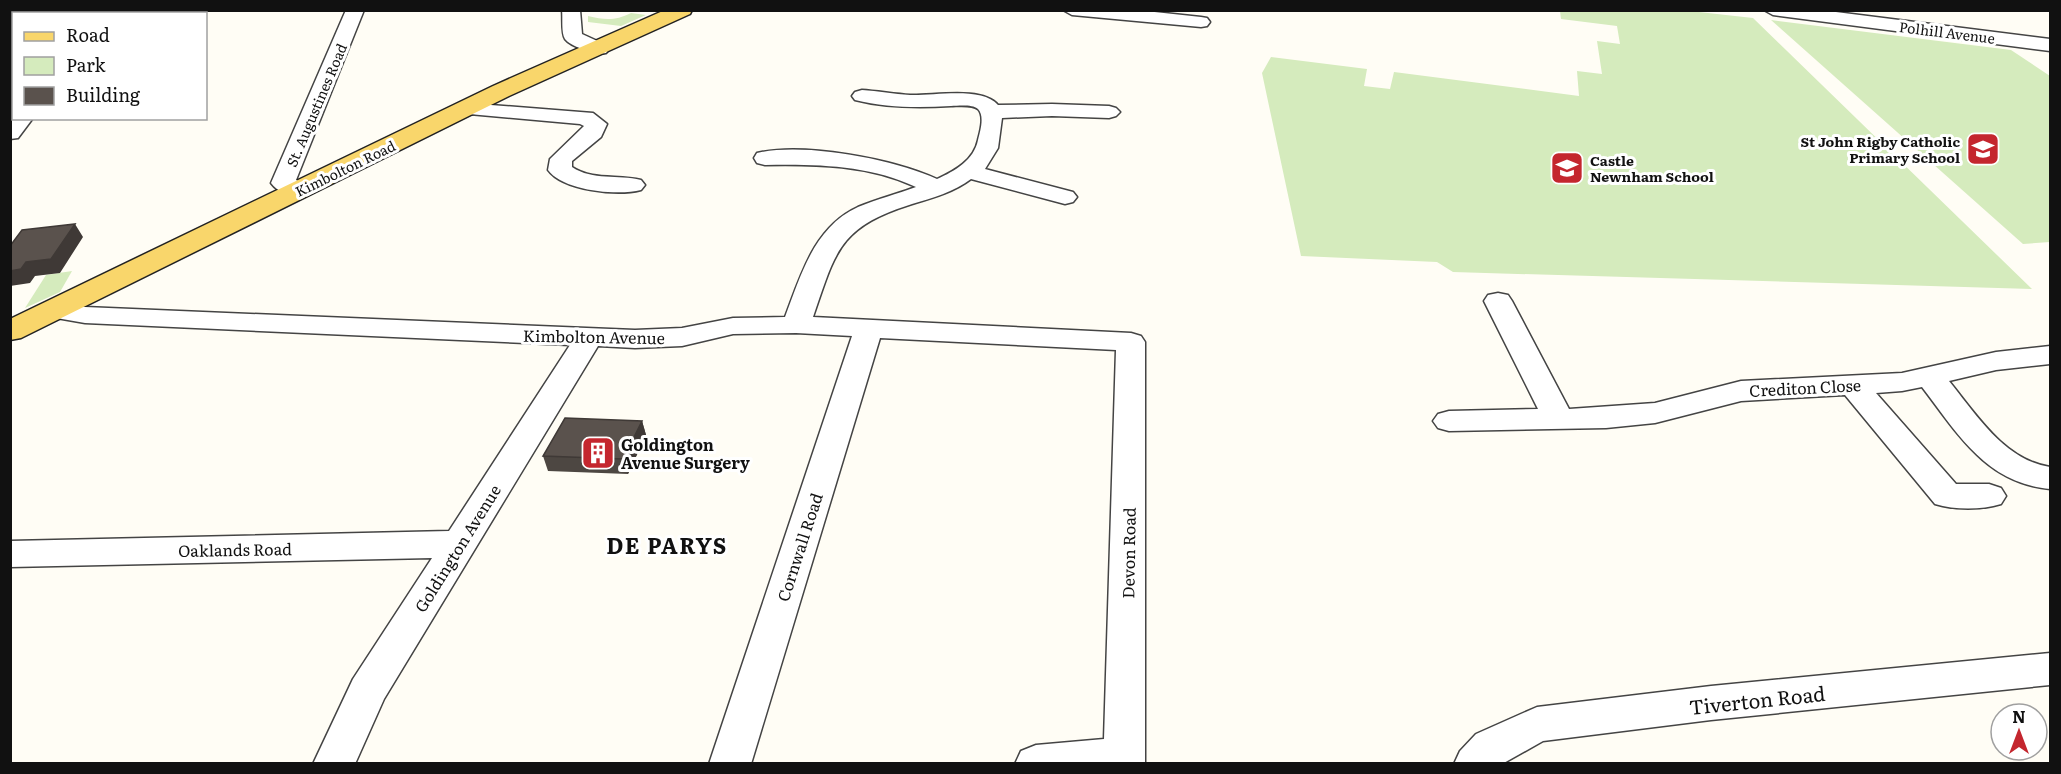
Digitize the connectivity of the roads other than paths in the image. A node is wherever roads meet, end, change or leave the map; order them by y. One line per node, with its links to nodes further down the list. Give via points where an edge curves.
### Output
1 (355, 10): 20 (street, St. Augustines Road, via 283,183)
2 (572, 10): 9 (street, via 573,37)
3 (682, 10): 9 (main road, Kimbolton Road)
4 (1072, 10): 7 (street)
5 (1773, 10): 6 (street, Polhill Avenue)
6 (1809, 13): 8 (street, Polhill Avenue)
7 (1201, 22)
8 (2050, 45)
9 (600, 49): 11 (main road, Kimbolton Road)
10 (862, 96): 12 (street, via 924,102 977,101)
11 (465, 109): 18 (street, via 585,118 596,124 593,132 561,159 560,170 571,179 595,184); 20 (main road, Kimbolton Road)
12 (992, 112): 13 (street); 17 (street, via 992,130 985,150)
13 (1109, 112)
14 (21, 120): 15 (street)
15 (10, 133)
16 (765, 158): 19 (street, via 831,159 879,165 913,175)
17 (970, 172): 19 (street); 21 (street)
18 (633, 185)
19 (936, 188): 24 (street, via 872,210 848,223 821,259)
20 (300, 190): 23 (main road, Kimbolton Road)
21 (1065, 197)
22 (1498, 301): 32 (street)
23 (55, 310): 26 (main road, Kimbolton Road); 27 (street, Kimbolton Avenue, via 85,315)
24 (796, 325): 25 (street, Kimbolton Avenue); 27 (street, Kimbolton Avenue, via 733,326 682,337)
25 (868, 330): 28 (street, Kimbolton Avenue); 41 (street, Cornwall Road)
26 (10, 331)
27 (589, 338): 36 (street, Goldington Avenue)
28 (1131, 342): 39 (street, Devon Road)
29 (2050, 355): 30 (street, Crediton Close, via 1996,361)
30 (1929, 376): 31 (street, Crediton Close); 34 (street, via 1996,457 2037,478)
31 (1853, 385): 32 (street, Crediton Close, via 1741,391 1655,413); 35 (street, via 1947,496)
32 (1559, 420): 33 (street, Crediton Close)
33 (1449, 421)
34 (2050, 478)
35 (1989, 496)
36 (460, 544): 37 (street, Oaklands Road); 40 (street, Goldington Avenue, via 367,691)
37 (10, 554)
38 (2050, 669): 43 (street, Tiverton Road, via 1537,724 1491,747)
39 (1124, 760): 42 (street)
40 (334, 764)
41 (730, 764)
42 (1036, 764)
43 (1475, 764)

